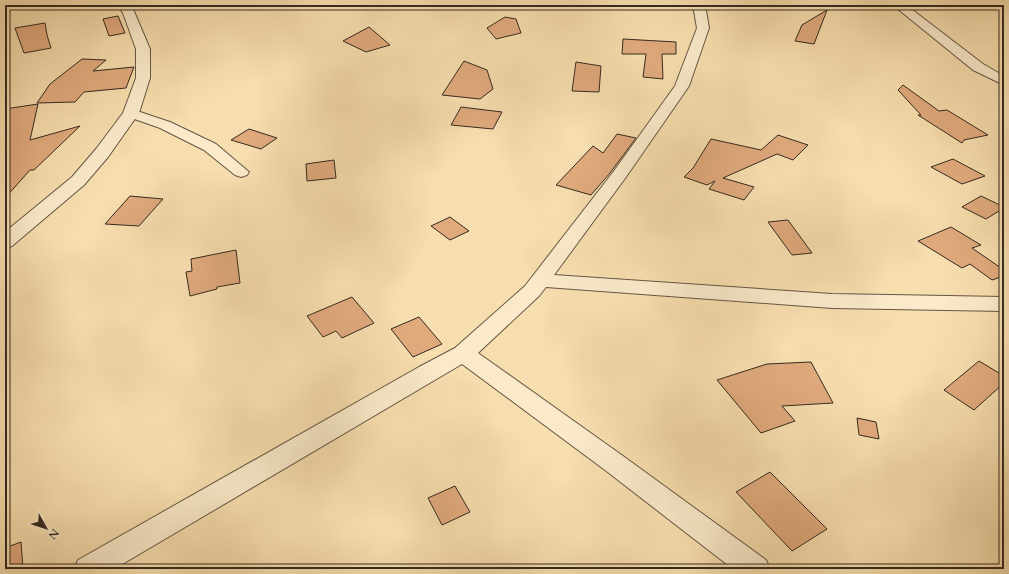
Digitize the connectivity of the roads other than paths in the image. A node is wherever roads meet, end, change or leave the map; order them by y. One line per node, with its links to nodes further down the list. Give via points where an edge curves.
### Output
1 (123, 5): 5 (street, via 143,49 143,78)
2 (699, 5): 8 (street, via 703,28 682,86)
3 (899, 5): 4 (street, via 978,67)
4 (1004, 81)
5 (131, 113): 6 (street, via 165,125 210,147); 7 (street, via 78,181)
6 (242, 172)
7 (5, 242)
8 (540, 280): 9 (street, via 832,301); 10 (street, via 532,291)
9 (1004, 305)
10 (463, 354): 11 (street); 12 (street)
11 (88, 569)
12 (756, 569)

